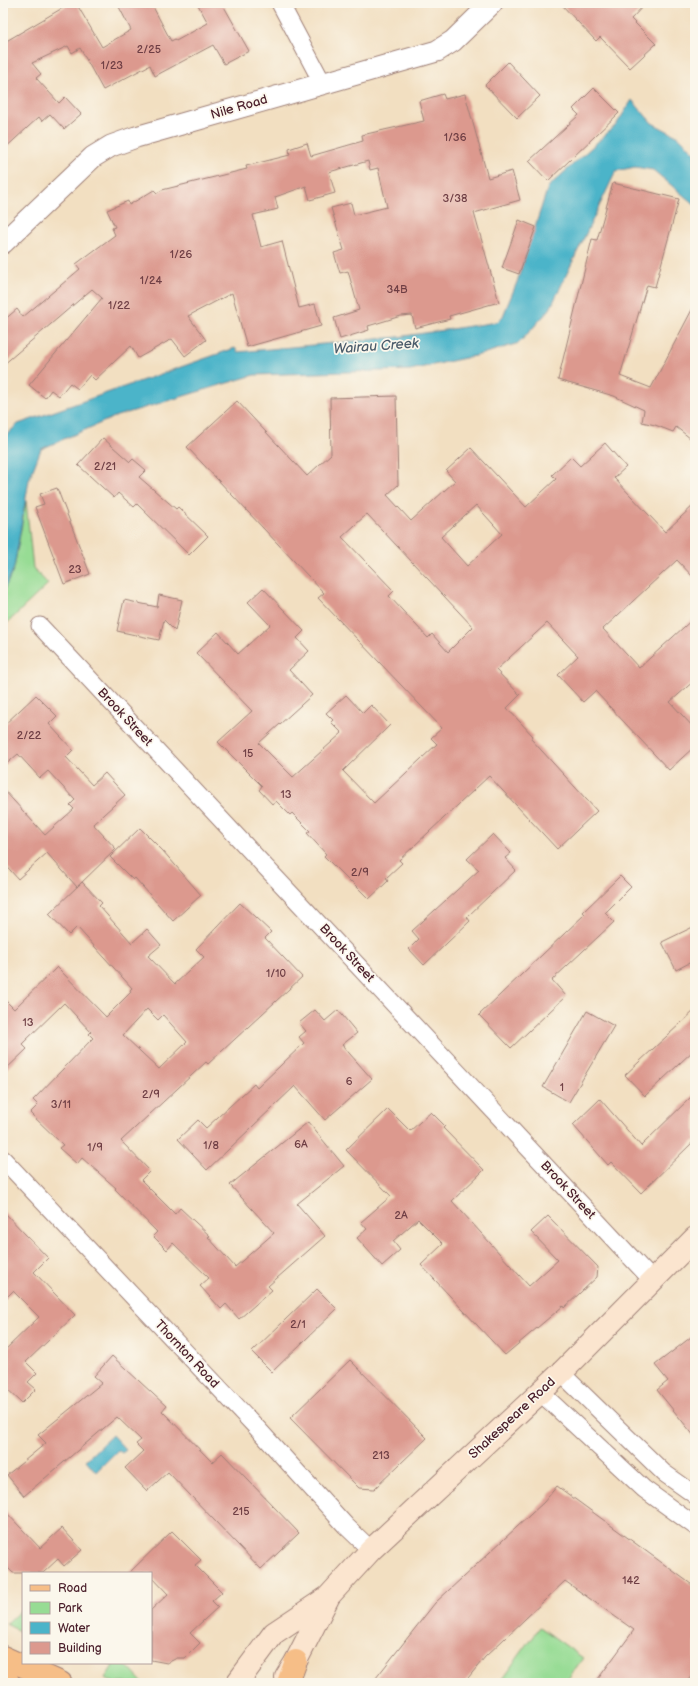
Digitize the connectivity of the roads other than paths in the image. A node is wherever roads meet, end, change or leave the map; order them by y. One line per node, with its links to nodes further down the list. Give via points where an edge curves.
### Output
1 (280, 3): 3 (street)
2 (492, 3): 3 (street, Nile Road, via 453,41 437,51)
3 (323, 84): 4 (street, Nile Road, via 136,136 111,146 93,157)
4 (3, 243)
5 (40, 626): 8 (street, Brook Street)
6 (3, 1159): 13 (street, Thornton Road)
7 (695, 1238): 8 (main road, Shakespeare Road)
8 (653, 1281): 9 (main road, Shakespeare Road)
9 (561, 1372): 10 (main road, Shakespeare Road); 11 (street, via 664,1473)
10 (540, 1392): 12 (street, via 644,1490); 13 (main road, Shakespeare Road)
11 (695, 1495)
12 (695, 1526)
13 (371, 1550): 14 (main road, Shakespeare Road)
14 (328, 1596): 16 (main road, Shakespeare Road); 20 (main road, Shakespeare Road, via 274,1633)
15 (3, 1657): 19 (main road)
16 (296, 1661): 21 (main road, Shakespeare Road); 22 (main road)
17 (3, 1676): 18 (main road)
18 (9, 1683)
19 (61, 1683)
20 (237, 1683)
21 (281, 1683)
22 (288, 1683)

